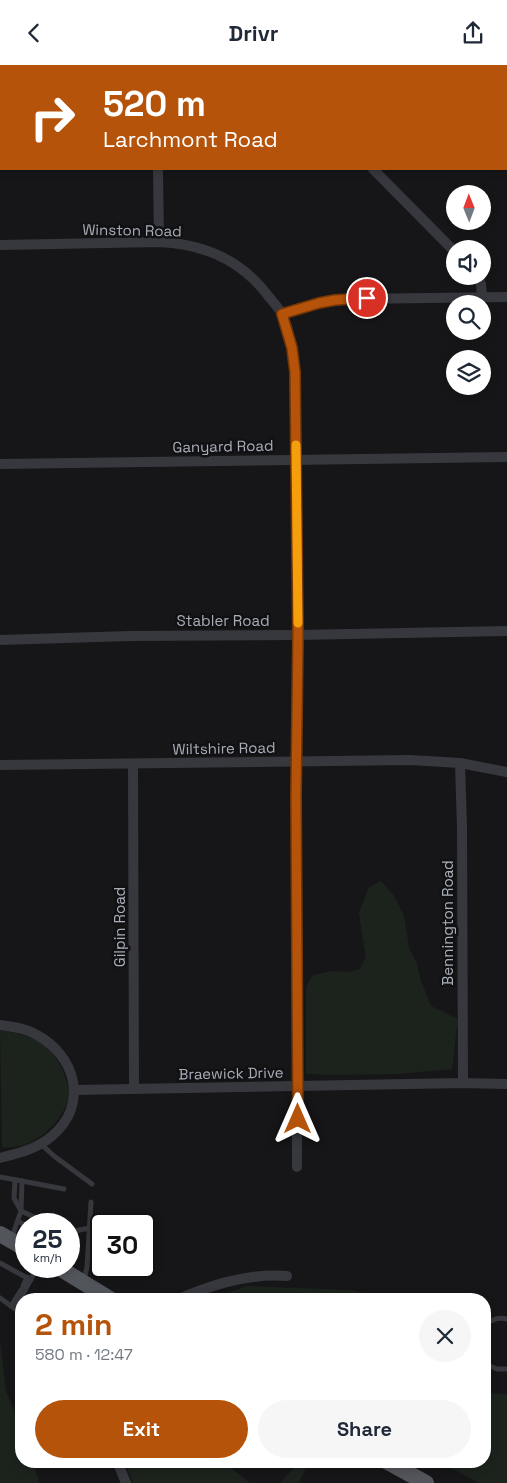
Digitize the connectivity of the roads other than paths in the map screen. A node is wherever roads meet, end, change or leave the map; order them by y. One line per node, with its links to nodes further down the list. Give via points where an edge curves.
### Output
1 (158, 170): 3 (street)
2 (374, 170): 4 (street)
3 (159, 242): 5 (street, Winston Road); 9 (street, Winston Road, via 186,244 239,266 260,285)
4 (446, 243)
5 (0, 245)
6 (491, 296): 8 (street)
7 (446, 297): 9 (street, via 351,299 319,303)
8 (507, 297)
9 (282, 314): 11 (street, Winston Road, via 294,356)
10 (507, 457): 11 (street, Ganyard Road)
11 (296, 459): 12 (street, Ganyard Road); 14 (street, Winston Road)
12 (0, 464)
13 (507, 631): 14 (street, Stabler Road)
14 (298, 635): 15 (street, Stabler Road); 16 (street, Winston Road)
15 (0, 640)
16 (297, 762): 17 (street, Wiltshire Road, via 410,760); 18 (street, Wiltshire Road); 24 (street, Winston Road)
17 (460, 763): 20 (street, Wiltshire Road); 22 (street, Bennington Road)
18 (132, 764): 19 (street, Wiltshire Road); 25 (street, Gilpin Road)
19 (0, 765)
20 (507, 772)
21 (0, 1025): 26 (street, via 28,1031 52,1045 70,1070)
22 (463, 1083): 23 (street, Braewick Drive); 24 (street, Braewick Drive)
23 (507, 1083)
24 (298, 1087): 25 (street, Braewick Drive); 29 (street, Winston Road)
25 (134, 1089): 26 (street, Braewick Drive)
26 (75, 1090): 27 (street, via 67,1117)
27 (41, 1144): 28 (street); 33 (lane)
28 (0, 1158)
29 (297, 1167)
30 (0, 1177): 31 (lane)
31 (15, 1180): 32 (lane); 36 (lane, via 14,1198)
32 (22, 1181): 34 (lane); 36 (lane)
33 (92, 1184)
34 (64, 1189)
35 (91, 1202): 38 (lane)
36 (21, 1211): 37 (lane)
37 (26, 1213)
38 (91, 1213)
39 (15, 1225): 42 (lane)
40 (90, 1228): 41 (lane); 47 (lane, via 87,1267)
41 (80, 1230)
42 (5, 1237)
43 (0, 1263): 46 (lane)
44 (286, 1276): 51 (street, via 230,1281)
45 (74, 1278): 47 (main road)
46 (29, 1279): 48 (lane); 49 (lane)
47 (90, 1289): 50 (main road)
48 (19, 1293)
49 (22, 1293)
50 (98, 1293)
51 (192, 1293)
52 (0, 1298): 54 (lane)
53 (15, 1299): 54 (lane)
54 (11, 1306): 55 (lane)
55 (15, 1309)
56 (507, 1319): 57 (lane)
57 (491, 1320)
58 (491, 1366): 59 (lane)
59 (507, 1369)
60 (120, 1468): 62 (street)
61 (399, 1468): 63 (main road)
62 (126, 1483)
63 (426, 1483)

